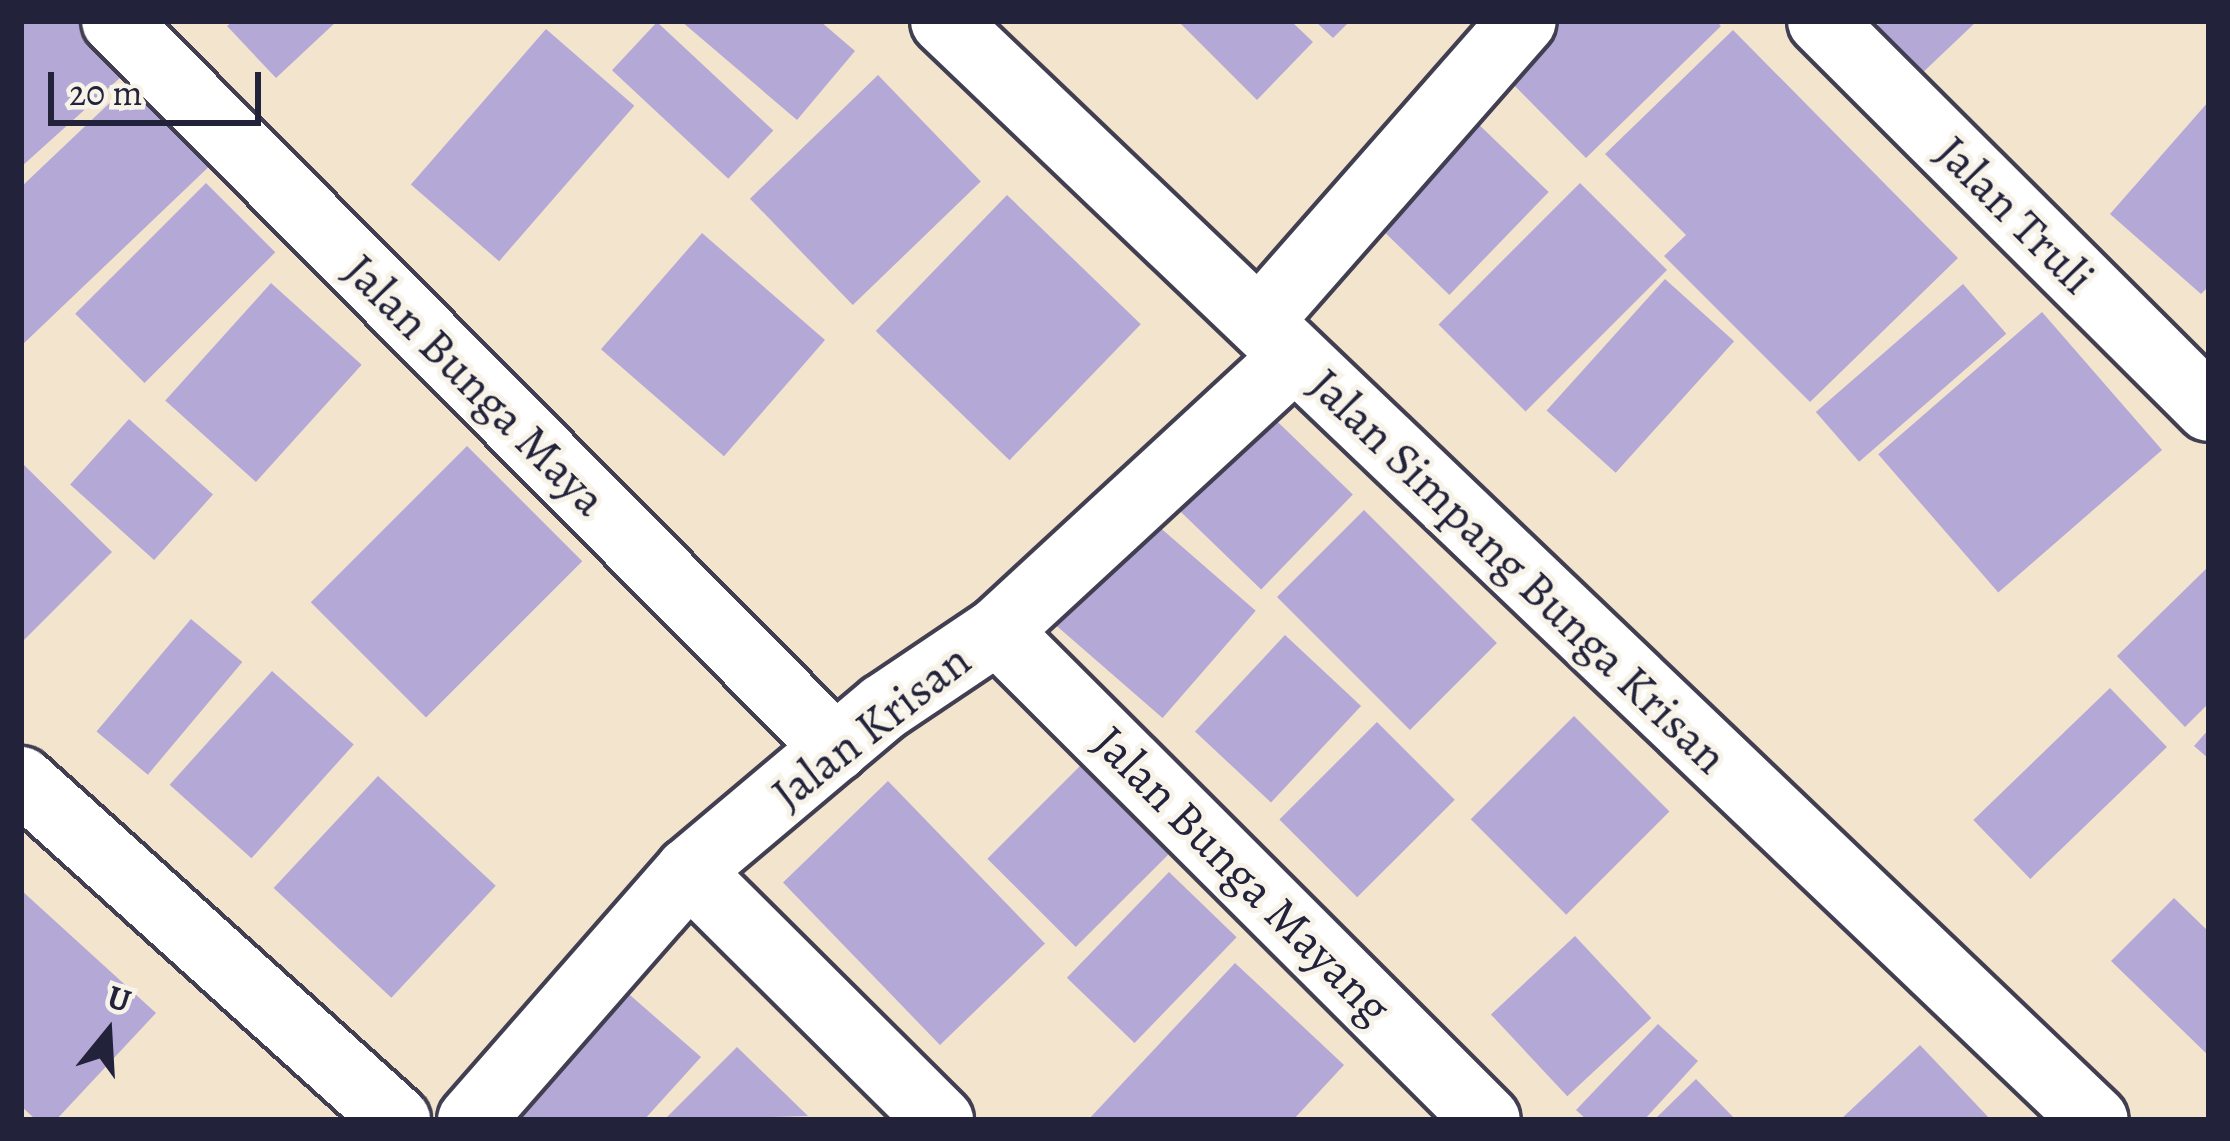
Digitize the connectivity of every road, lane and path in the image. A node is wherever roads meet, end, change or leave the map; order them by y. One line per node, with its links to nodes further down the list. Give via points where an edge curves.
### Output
1 (115, 21): 8 (street, Jalan Bunga Maya)
2 (944, 21): 5 (street, Jalan Simpang Bunga Krisan)
3 (1523, 21): 5 (street, Jalan Krisan)
4 (1821, 21): 6 (street, Jalan Truli)
5 (1277, 338): 7 (street, Jalan Krisan); 15 (street, Jalan Simpang Bunga Krisan)
6 (2209, 408)
7 (997, 631): 8 (street, Jalan Krisan); 14 (street, Jalan Bunga Mayang)
8 (836, 748): 10 (street, Jalan Krisan)
9 (29, 805): 11 (street)
10 (689, 871): 12 (street, Jalan Krisan); 13 (street)
11 (397, 1120)
12 (471, 1120)
13 (940, 1120)
14 (1487, 1120)
15 (2095, 1120)

